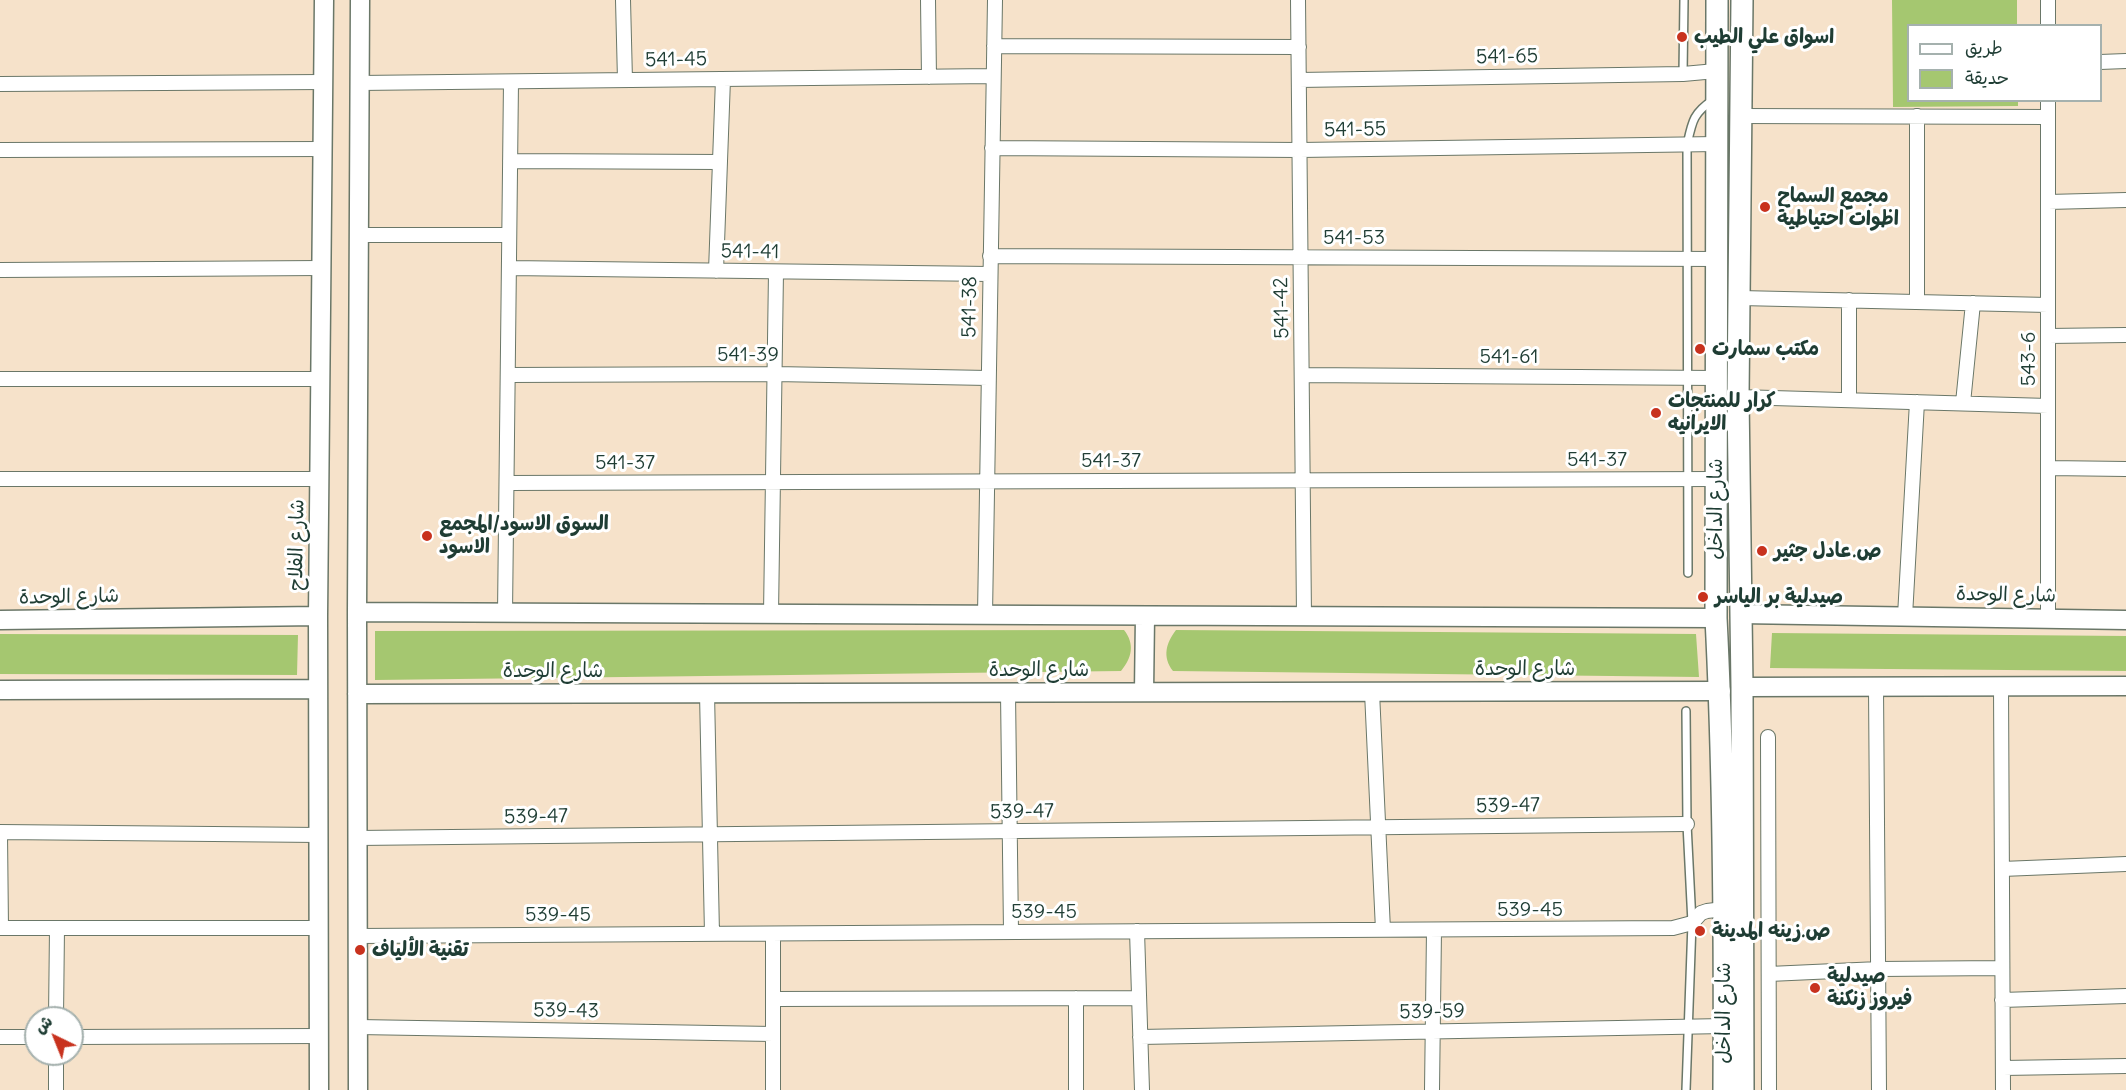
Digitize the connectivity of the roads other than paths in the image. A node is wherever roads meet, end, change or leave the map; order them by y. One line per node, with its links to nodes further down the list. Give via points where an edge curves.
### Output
1 (324, 0): 23 (street, شارع الفلاح)
2 (360, 0): 25 (street)
3 (623, 0): 21 (street)
4 (928, 0): 19 (street)
5 (995, 0): 12 (street, 541-38)
6 (1298, 0): 13 (street, 541-42)
7 (1684, 0): 17 (lane)
8 (1718, 0): 16 (main road, شارع الداخل)
9 (1742, 0): 29 (main road, شارع الداخل)
10 (2048, 0): 11 (street)
11 (2048, 24)
12 (994, 46): 13 (street); 18 (street, 541-38)
13 (1299, 47): 22 (street, 541-42)
14 (2126, 61): 15 (street)
15 (2102, 62)
16 (1716, 71): 17 (street, 541-65); 27 (main road, شارع الداخل)
17 (1683, 74): 22 (street, 541-65)
18 (993, 76): 19 (street, 541-45); 34 (street, 541-38)
19 (929, 77): 20 (street, 541-45)
20 (723, 79): 21 (street, 541-45); 39 (street)
21 (625, 80): 24 (street, 541-45)
22 (1299, 80): 37 (street, 541-42)
23 (324, 82): 26 (street); 35 (street, شارع الفلاح)
24 (510, 82): 25 (street, 541-45); 38 (street)
25 (359, 83): 43 (street)
26 (0, 84)
27 (1717, 97): 32 (main road, شارع الداخل); 33 (lane, via 1699,109)
28 (2048, 102): 31 (street, 543-6)
29 (1741, 116): 30 (street); 54 (main road, شارع الداخل)
30 (1917, 116): 31 (street); 56 (street)
31 (2048, 117): 41 (street, 543-6)
32 (1717, 144): 33 (street, 541-55); 47 (main road, شارع الداخل)
33 (1687, 145): 37 (street, 541-55); 46 (lane)
34 (992, 148): 37 (street, 541-55); 44 (street, 541-38)
35 (324, 149): 36 (street); 48 (street, شارع الفلاح)
36 (0, 150)
37 (1300, 150): 45 (street, 541-42)
38 (510, 161): 39 (street); 42 (street)
39 (720, 162): 51 (street)
40 (2126, 200): 41 (street)
41 (2048, 202): 58 (street, 543-6)
42 (509, 235): 43 (street); 49 (street)
43 (360, 236): 85 (street)
44 (990, 256): 45 (street, 541-53); 53 (street, 541-38)
45 (1301, 257): 46 (street, 541-53); 63 (street, 541-42)
46 (1688, 259): 47 (street, 541-53); 65 (lane)
47 (1717, 259): 66 (main road, شارع الداخل)
48 (322, 268): 50 (street); 68 (street, شارع الفلاح)
49 (508, 268): 51 (street, 541-41); 62 (street)
50 (0, 270)
51 (716, 271): 52 (street, 541-41)
52 (776, 272): 53 (street, 541-41); 61 (street)
53 (990, 274): 64 (street, 541-38)
54 (1740, 298): 55 (street); 69 (main road, شارع الداخل)
55 (1849, 300): 56 (street); 70 (street)
56 (1917, 302): 57 (street)
57 (1973, 303): 58 (street); 72 (street)
58 (2048, 305): 60 (street, 543-6)
59 (2126, 335): 60 (street)
60 (2048, 336): 73 (street, 543-6)
61 (775, 374): 62 (street, 541-39); 64 (street, 541-39); 82 (street)
62 (508, 375): 83 (street)
63 (1302, 375): 65 (street, 541-61); 80 (street, 541-42)
64 (988, 378): 81 (street, 541-38)
65 (1688, 378): 66 (street, 541-61); 78 (lane)
66 (1716, 378): 79 (main road, شارع الداخل)
67 (0, 379): 68 (street)
68 (320, 379): 77 (street, شارع الفلاح)
69 (1738, 397): 70 (street); 88 (main road, شارع الداخل)
70 (1848, 400): 71 (street)
71 (1917, 402): 72 (street); 93 (street)
72 (1963, 403): 73 (street)
73 (2048, 406): 74 (street, 543-6)
74 (2048, 468): 75 (street); 95 (street, 543-6)
75 (2126, 469)
76 (0, 479): 77 (street)
77 (320, 479): 90 (street, شارع الفلاح)
78 (1686, 479): 79 (street, 541-37); 80 (street, 541-37); 84 (lane)
79 (1715, 479): 94 (main road, شارع الداخل)
80 (1303, 480): 81 (street, 541-37); 92 (street, 541-42)
81 (987, 481): 82 (street, 541-37); 89 (street, 541-38)
82 (773, 482): 83 (street, 541-37); 87 (street)
83 (507, 483): 86 (street)
84 (1688, 573)
85 (357, 612): 86 (street); 109 (street)
86 (505, 613): 87 (street)
87 (771, 614): 89 (street)
88 (1740, 614): 93 (street, شارع الوحدة); 99 (main road, شارع الداخل)
89 (985, 615): 91 (street)
90 (318, 616): 96 (street, شارع الوحدة); 102 (street, شارع الفلاح)
91 (1145, 616): 92 (street); 105 (street)
92 (1305, 616): 94 (street)
93 (1905, 616): 95 (street, شارع الوحدة)
94 (1716, 618): 104 (main road, شارع الداخل)
95 (2048, 618): 97 (street, شارع الوحدة)
96 (0, 620)
97 (2126, 620)
98 (2126, 686): 101 (street)
99 (1742, 687): 100 (street); 121 (main road, شارع الداخل)
100 (1876, 687): 101 (street); 135 (street)
101 (2001, 687): 120 (street)
102 (318, 689): 103 (street); 117 (street, شارع الفلاح)
103 (0, 690)
104 (1721, 691): 106 (street, شارع الوحدة); 121 (main road, شارع الداخل)
105 (1144, 692): 106 (street, شارع الوحدة); 108 (street, شارع الوحدة)
106 (1372, 692): 113 (street)
107 (707, 693): 108 (street, شارع الوحدة); 109 (street, شارع الوحدة); 116 (street)
108 (1008, 693): 114 (street)
109 (357, 694): 118 (street)
110 (1686, 711): 112 (lane)
111 (1768, 737): 122 (street)
112 (1687, 824): 113 (street, 539-47); 123 (lane)
113 (1379, 827): 114 (street, 539-47); 127 (street)
114 (1010, 831): 116 (street, 539-47); 130 (street)
115 (0, 833): 117 (street); 124 (street)
116 (710, 834): 118 (street, 539-47); 131 (street)
117 (319, 835): 126 (street, شارع الفلاح)
118 (357, 838): 133 (street)
119 (2126, 864): 120 (street)
120 (2002, 869): 134 (street)
121 (1734, 911): 122 (street, 539-45); 123 (street, 539-45, via 1701,914); 143 (main road, شارع الداخل); 165 (main road, شارع الداخل)
122 (1768, 912): 136 (street)
123 (1692, 923): 128 (street, 539-45, via 1673,928); 145 (lane)
124 (0, 928): 125 (street)
125 (57, 928): 126 (street); 142 (street)
126 (319, 928): 148 (street, شارع الفلاح)
127 (1383, 930): 128 (street, 539-45); 129 (street, 539-45)
128 (1434, 930): 146 (street)
129 (1137, 931): 130 (street, 539-45); 139 (street)
130 (1011, 932): 132 (street, 539-45)
131 (712, 934): 132 (street, 539-45); 133 (street, 539-45)
132 (773, 934): 140 (street)
133 (358, 936): 144 (street)
134 (2002, 968): 135 (street); 141 (street)
135 (1879, 969): 136 (street); 167 (street)
136 (1769, 974): 166 (street)
137 (2126, 996): 141 (street)
138 (1076, 998): 139 (street); 140 (street); 160 (street)
139 (1139, 998): 152 (street)
140 (773, 999): 147 (street)
141 (2002, 1000): 155 (street)
142 (56, 1006)
143 (1724, 1026): 145 (street, 539-59); 164 (main road, شارع الداخل)
144 (358, 1027): 147 (street, 539-43); 158 (street)
145 (1689, 1027): 146 (street, 539-59); 163 (lane)
146 (1433, 1031): 152 (street, 539-59); 162 (street)
147 (773, 1034): 159 (street)
148 (319, 1036): 151 (street); 157 (street, شارع الفلاح)
149 (0, 1037): 150 (street)
150 (24, 1037)
151 (84, 1037)
152 (1140, 1037): 161 (street)
153 (56, 1066): 156 (street)
154 (2126, 1066): 155 (street)
155 (2003, 1068): 168 (street)
156 (56, 1090)
157 (319, 1090)
158 (358, 1090)
159 (773, 1090)
160 (1076, 1090)
161 (1142, 1090)
162 (1432, 1090)
163 (1686, 1090)
164 (1724, 1090)
165 (1743, 1090)
166 (1769, 1090)
167 (1879, 1090)
168 (2003, 1090)

